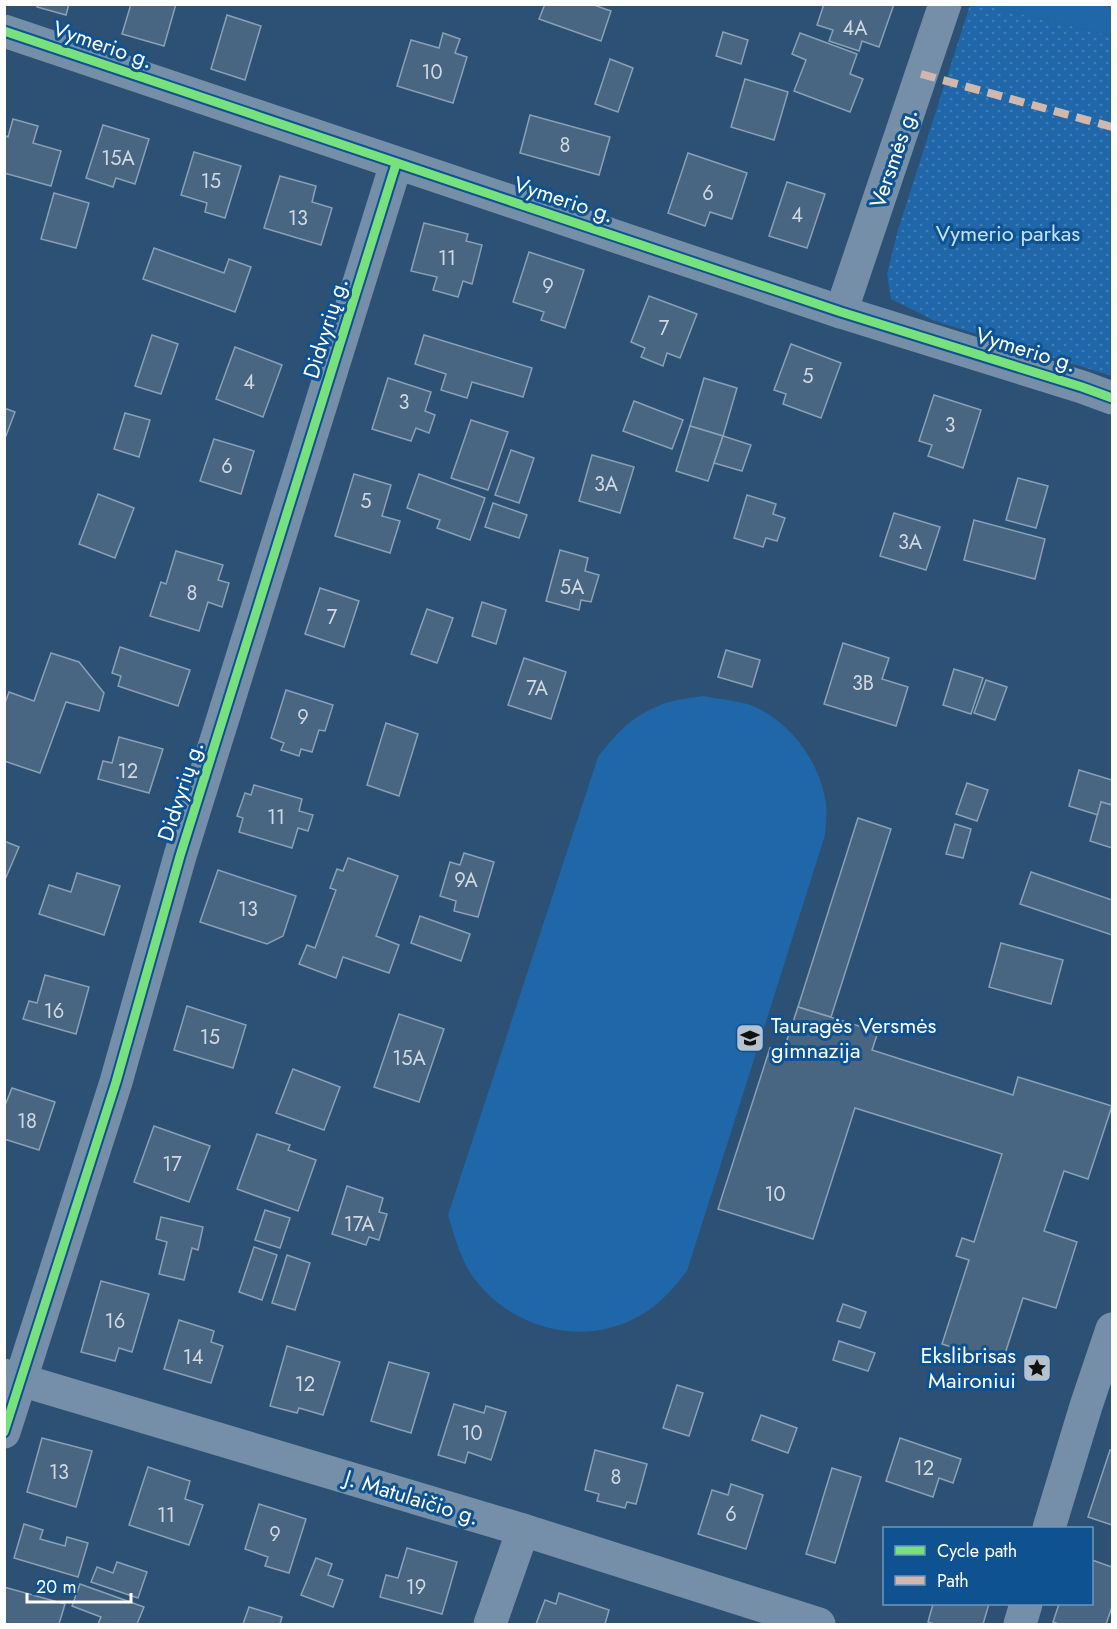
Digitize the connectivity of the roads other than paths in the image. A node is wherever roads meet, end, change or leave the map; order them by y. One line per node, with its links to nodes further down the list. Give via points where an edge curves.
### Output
1 (945, 4): 4 (street, Versmės g.)
2 (4, 31): 3 (street, Vymerio g.)
3 (396, 164): 4 (street, Vymerio g.); 7 (street, Didvyrių g., via 180,856 116,1082)
4 (841, 312): 5 (street, Vymerio g.)
5 (1113, 398)
6 (1113, 1329): 9 (street)
7 (13, 1377): 8 (street, Didvyrių g.); 10 (street, J. Matulaičio g.)
8 (4, 1432)
9 (1049, 1527)
10 (523, 1530): 12 (street); 13 (street, J. Matulaičio g.)
11 (1026, 1605): 14 (street)
12 (490, 1624)
13 (819, 1624)
14 (1020, 1624)

